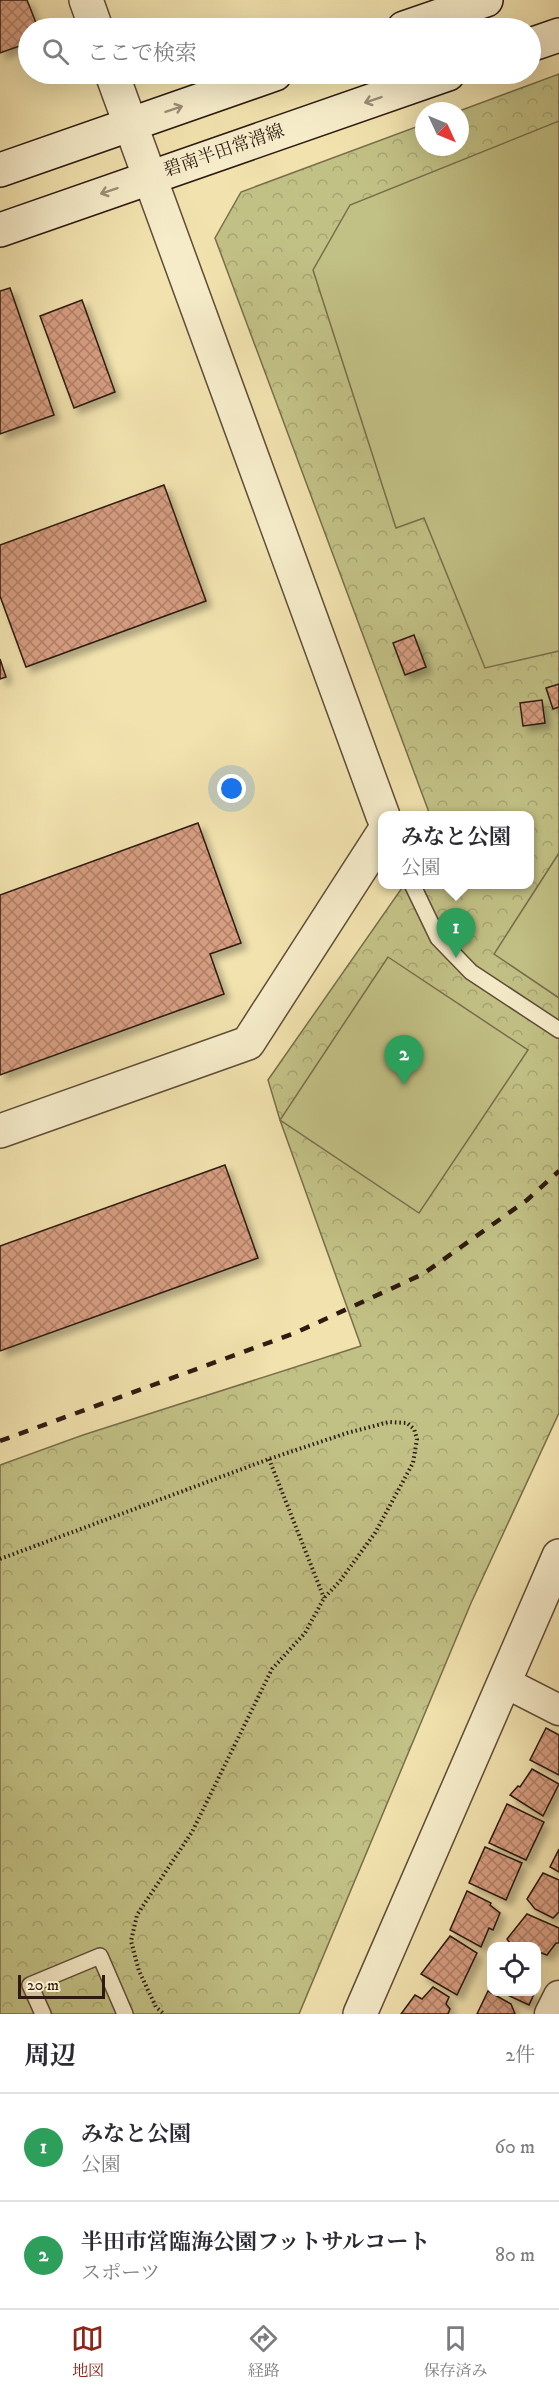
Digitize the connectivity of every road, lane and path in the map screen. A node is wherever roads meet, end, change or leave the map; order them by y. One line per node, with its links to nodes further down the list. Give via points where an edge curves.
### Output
1 (86, 0): 3 (street)
2 (486, 0): 4 (street)
3 (92, 18)
4 (433, 18)
5 (559, 35): 6 (street)
6 (541, 41)
7 (116, 84): 10 (street)
8 (246, 84): 10 (street, one-way to 8)
9 (419, 84): 12 (street, 碧南半田常滑線, one-way to 12)
10 (130, 124): 11 (street); 12 (street)
11 (0, 170)
12 (151, 177): 13 (street, 碧南半田常滑線, one-way to 13); 14 (street)
13 (0, 230)
14 (381, 811)
15 (378, 841): 18 (street, via 248,1043)
16 (414, 889): 17 (lane, via 438,938 471,972)
17 (559, 1030)
18 (0, 1131)
19 (269, 1459): 21 (path); 22 (path); 22 (path, via 389,1422 407,1423 414,1429 417,1438 413,1463 375,1533)
20 (559, 1556): 23 (street)
21 (0, 1559)
22 (324, 1598): 28 (path, via 305,1633 272,1670 192,1832 137,1915 131,1941 139,1971 156,2007)
23 (504, 1682): 24 (street); 29 (street)
24 (559, 1710)
25 (559, 1996): 30 (street)
26 (121, 2010): 27 (lane, via 100,1956 30,1985)
27 (43, 2014)
28 (164, 2014)
29 (360, 2014)
30 (550, 2014)

